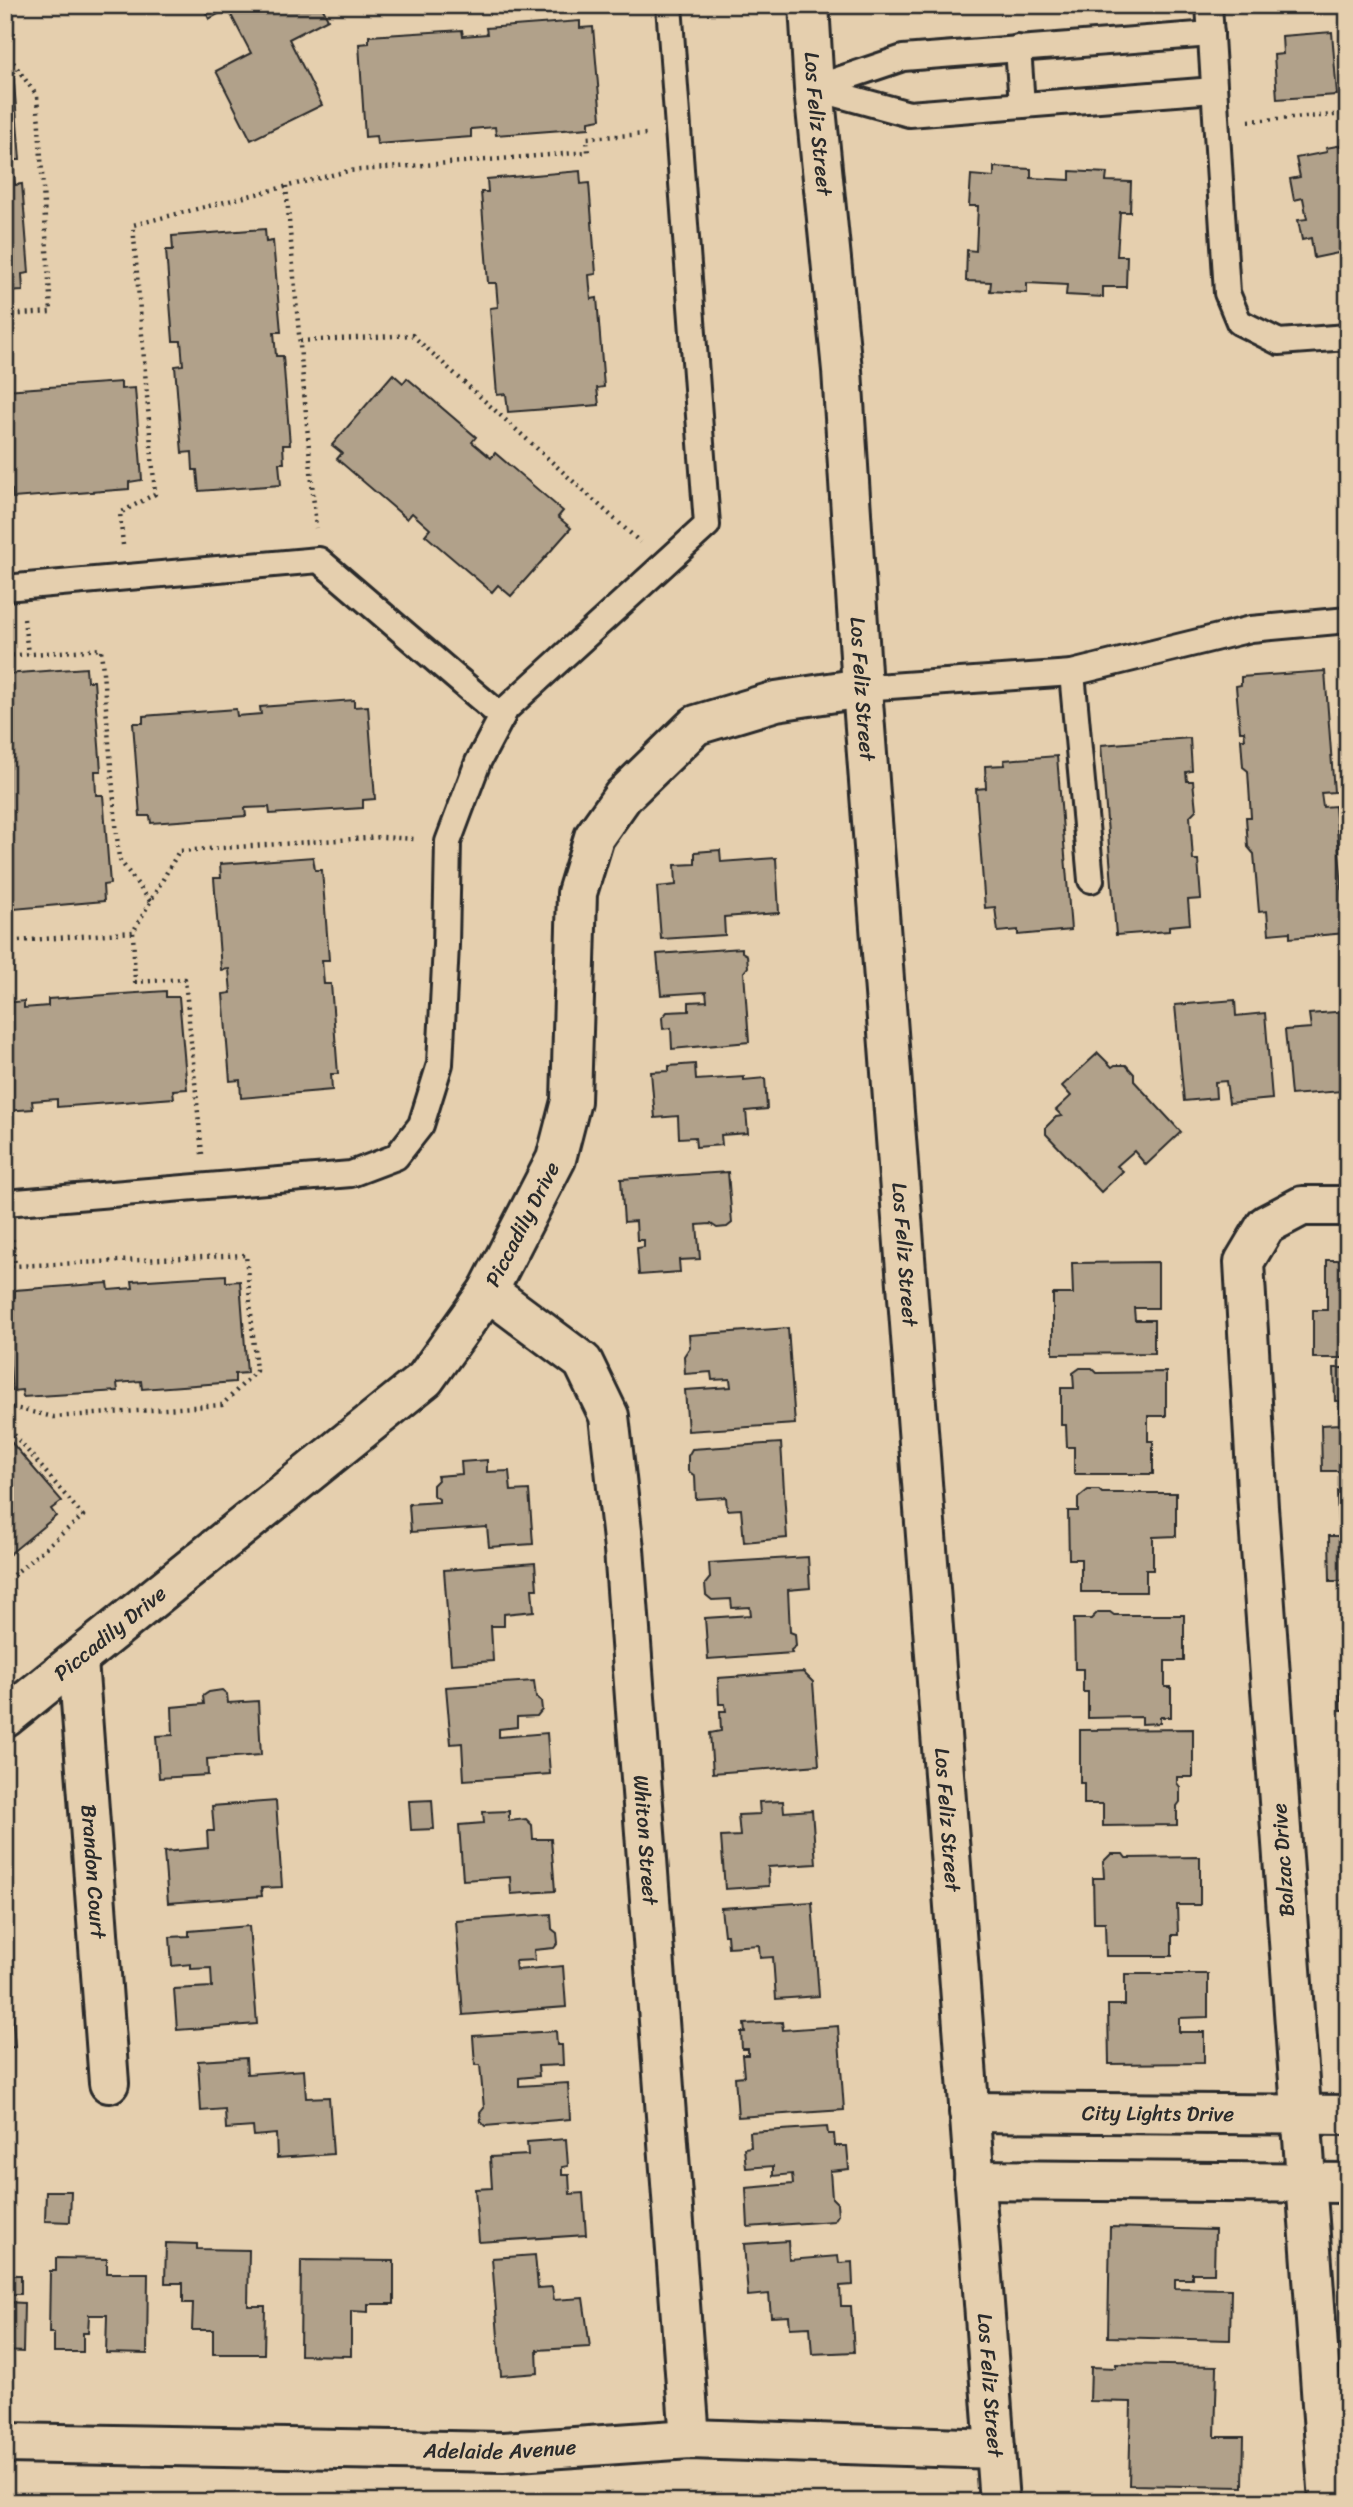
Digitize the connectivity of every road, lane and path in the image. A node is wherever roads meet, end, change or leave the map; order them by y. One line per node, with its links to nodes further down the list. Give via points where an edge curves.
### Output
1 (669, 5): 12 (lane)
2 (809, 5): 7 (street, Los Feliz Street)
3 (1209, 5): 4 (lane)
4 (1211, 34): 5 (lane); 8 (lane)
5 (1018, 48): 7 (lane, via 903,58); 9 (lane)
6 (5, 51): 14 (path, via 37,96 51,312)
7 (814, 88): 9 (lane, via 909,114); 24 (street, Los Feliz Street, via 842,370)
8 (1214, 90): 9 (lane); 11 (lane)
9 (1022, 105)
10 (1348, 114): 11 (path)
11 (1216, 124): 15 (lane, via 1227,293 1240,322 1279,342)
12 (678, 132): 13 (path, via 587,138 588,152 348,171); 18 (lane, via 707,525)
13 (286, 186): 16 (path); 19 (path, via 134,225 155,494 120,513)
14 (5, 315)
15 (1348, 337)
16 (300, 341): 17 (path); 18 (path, via 412,335)
17 (319, 560): 19 (lane); 25 (lane)
18 (664, 564): 25 (lane)
19 (126, 577): 20 (lane)
20 (5, 588)
21 (1348, 620): 23 (lane, via 1251,629)
22 (5, 656): 28 (path, via 101,649 119,859)
23 (1072, 673): 24 (lane); 27 (lane)
24 (862, 688): 35 (street, Piccadily Drive, via 776,701 696,725 623,796 594,837 576,893 571,1101 556,1158); 42 (street, Los Feliz Street)
25 (502, 717): 26 (lane, via 478,762)
26 (448, 842): 28 (path, via 382,837 179,851); 31 (lane, via 440,1064 421,1125 396,1157 351,1174)
27 (1091, 880)
28 (150, 901): 29 (path)
29 (134, 932): 30 (path); 31 (path, via 135,982 186,979)
30 (5, 943)
31 (205, 1186): 32 (lane)
32 (5, 1203)
33 (1348, 1206): 43 (street, Balzac Drive, via 1302,1206 1266,1225 1244,1262)
34 (15, 1266): 36 (path, via 246,1255 256,1371 222,1405 54,1417)
35 (488, 1292): 39 (street, Piccadily Drive, via 425,1379); 48 (street, Whiton Street, via 583,1362 609,1416 624,1549)
36 (5, 1406)
37 (5, 1424): 38 (path, via 83,1516)
38 (5, 1583)
39 (78, 1660): 40 (street, Piccadily Drive); 41 (street, Brandon Court)
40 (5, 1718)
41 (109, 2083)
42 (969, 2112): 43 (street, City Lights Drive); 45 (street, Los Feliz Street)
43 (1301, 2115): 44 (street, City Lights Drive); 46 (street, Balzac Drive)
44 (1348, 2115)
45 (974, 2180): 46 (street); 50 (street, Los Feliz Street)
46 (1306, 2182): 47 (street); 52 (street, Balzac Drive)
47 (1348, 2183)
48 (690, 2439): 49 (street, Adelaide Avenue, via 503,2452); 50 (street, Adelaide Avenue)
49 (5, 2444)
50 (996, 2449): 51 (street, Los Feliz Street)
51 (999, 2502)
52 (1329, 2502)

